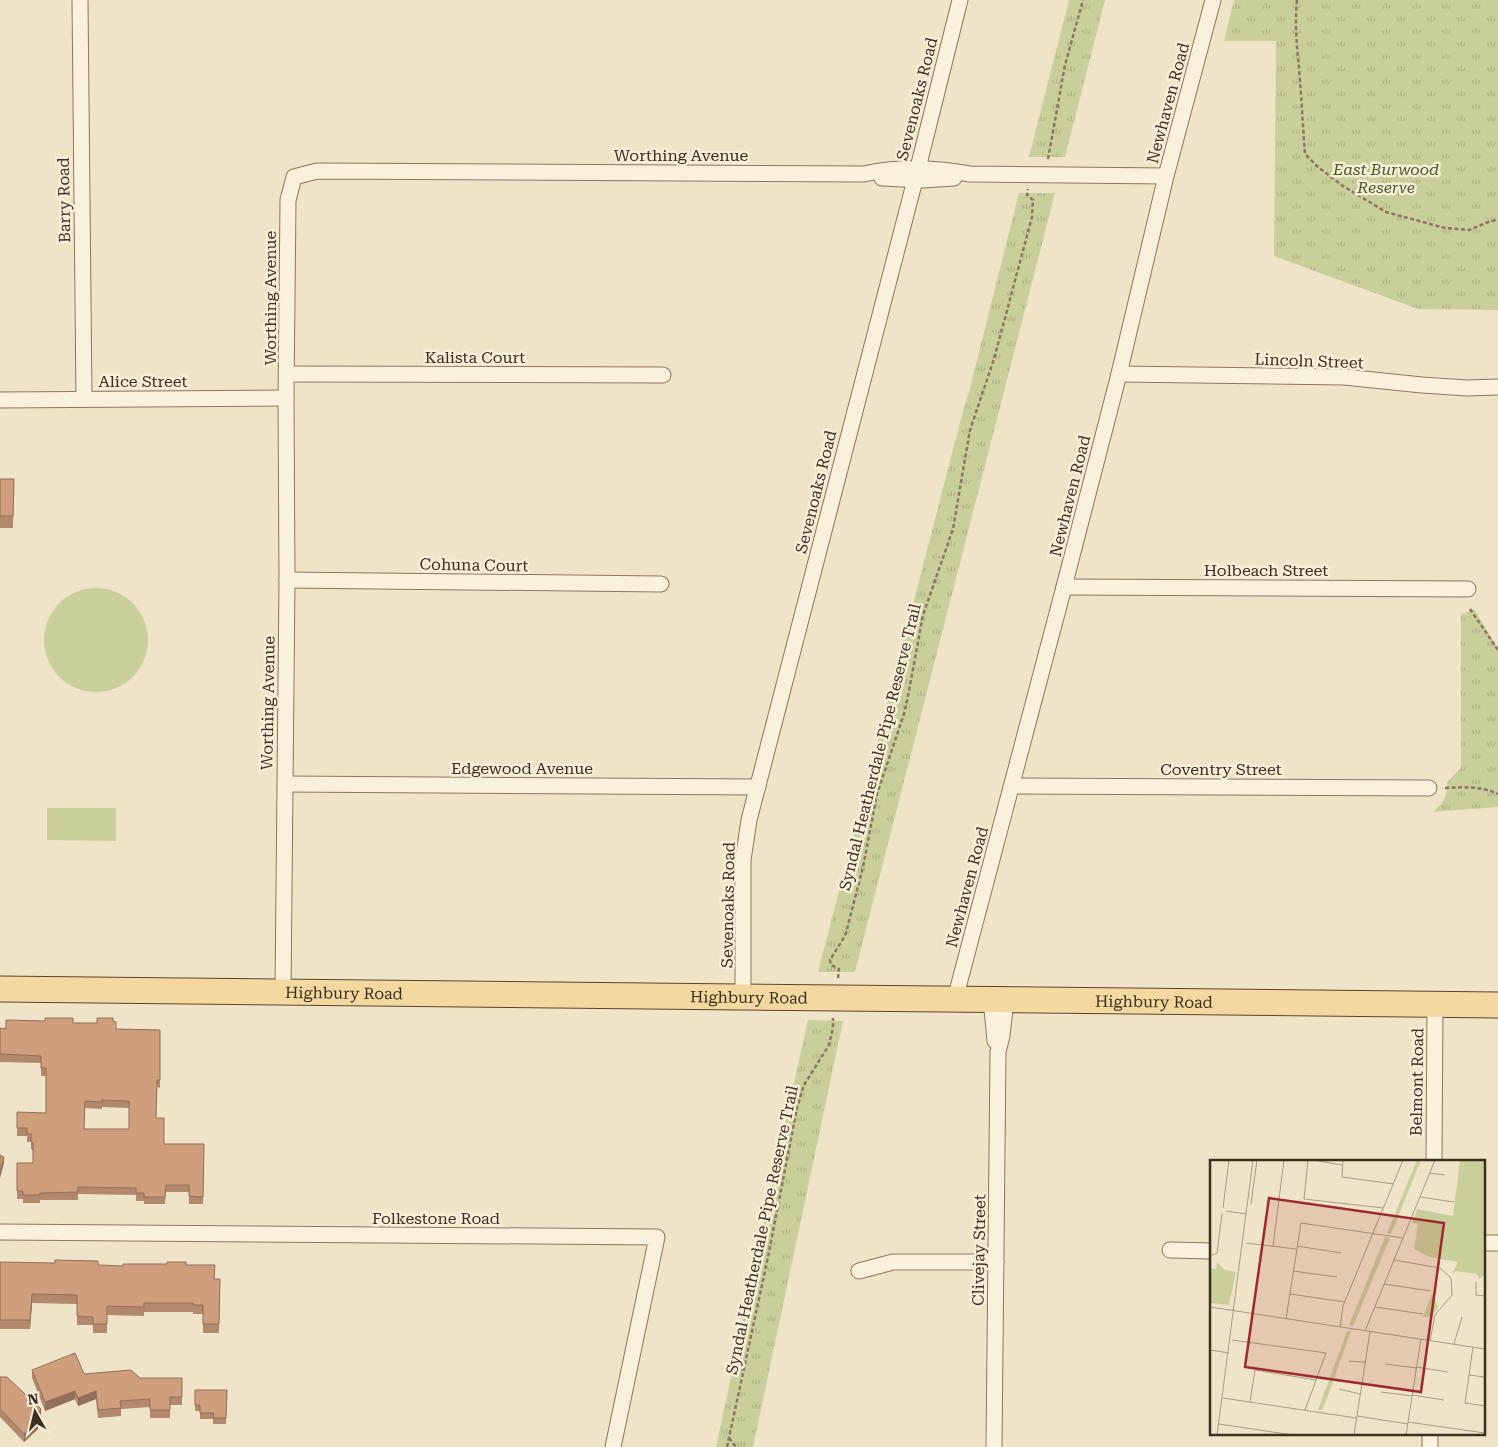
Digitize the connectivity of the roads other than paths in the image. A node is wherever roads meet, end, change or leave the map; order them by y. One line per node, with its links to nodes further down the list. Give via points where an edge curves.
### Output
1 (80, 0): 11 (street, Barry Road)
2 (960, 0): 4 (street, Sevenoaks Road)
3 (1213, 0): 5 (street, Newhaven Road)
4 (916, 174): 5 (street, Worthing Avenue); 6 (street, Worthing Avenue, via 884,178 864,174 317,170 294,177 288,200); 19 (street, Sevenoaks Road)
5 (1166, 176): 7 (street, Newhaven Road)
6 (287, 374): 8 (street, Kalista Court); 10 (street, Worthing Avenue)
7 (1119, 374): 9 (street, Lincoln Street, via 1344,377 1422,386); 15 (street, Newhaven Road)
8 (663, 375)
9 (1498, 388)
10 (286, 398): 11 (street, Alice Street); 13 (street, Worthing Avenue)
11 (84, 399): 12 (street, Alice Street)
12 (0, 400)
13 (287, 580): 14 (street, Cohuna Court); 17 (street, Worthing Avenue)
14 (661, 584)
15 (1064, 587): 16 (street, Holbeach Street); 18 (street, Newhaven Road)
16 (1468, 589)
17 (285, 784): 19 (street, Edgewood Avenue); 22 (street, Worthing Avenue)
18 (1012, 786): 20 (street, Coventry Street); 24 (street, Newhaven Road)
19 (758, 787): 23 (street, Sevenoaks Road, via 743,860)
20 (1429, 788)
21 (0, 990): 22 (main road, Highbury Road)
22 (283, 992): 23 (main road, Highbury Road)
23 (744, 997): 24 (main road, Highbury Road)
24 (955, 999): 25 (main road, Highbury Road)
25 (998, 999): 26 (main road, Highbury Road); 32 (street, Clivejay Street, via 994,1036 998,1052)
26 (1435, 1004): 27 (main road, Highbury Road); 28 (street, Belmont Road)
27 (1498, 1005)
28 (1434, 1160)
29 (0, 1232): 35 (street, Folkestone Road, via 657,1237)
30 (1170, 1250): 31 (street)
31 (1210, 1251)
32 (996, 1262): 33 (street, via 893,1262); 36 (street, Clivejay Street)
33 (859, 1270)
34 (1430, 1434): 37 (street)
35 (613, 1447)
36 (994, 1447)
37 (1430, 1447)

